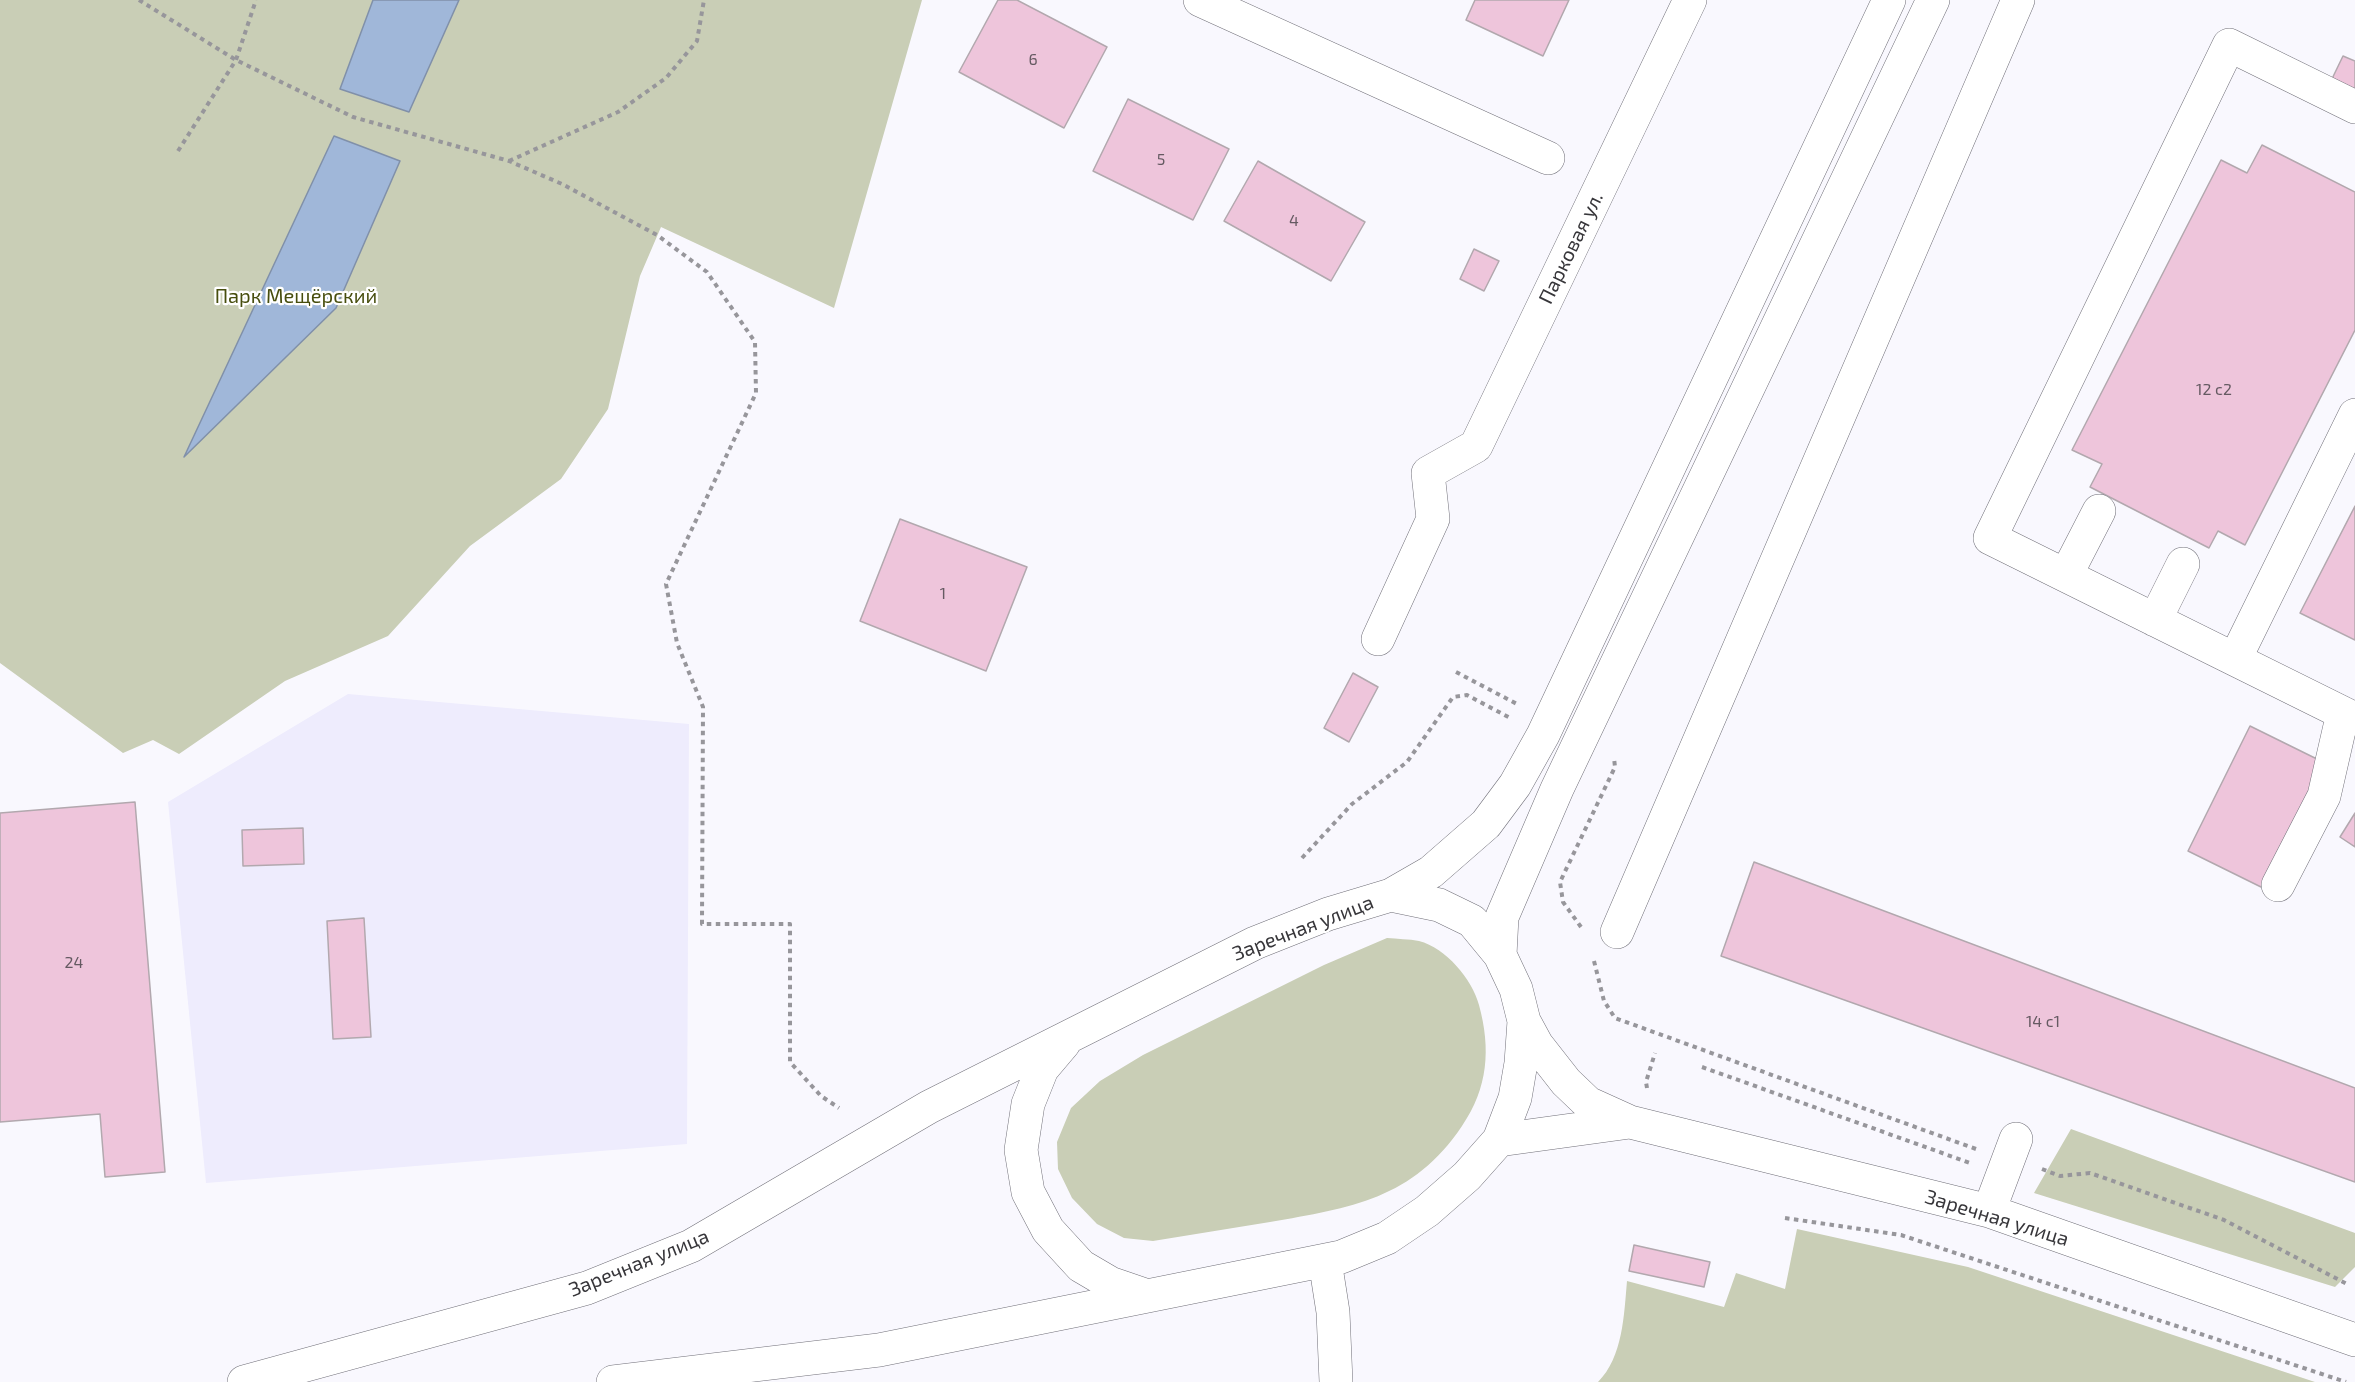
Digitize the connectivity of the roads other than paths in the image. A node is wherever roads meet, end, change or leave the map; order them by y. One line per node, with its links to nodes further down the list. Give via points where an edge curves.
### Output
1 (1200, 0): 7 (street)
2 (1690, 0): 13 (street, Парковая ул., via 1476,446 1428,473 1434,519)
3 (1890, 0): 17 (street, via 1543,735 1515,785 1486,824 1431,872)
4 (1933, 0): 19 (street, via 1557,789 1502,917)
5 (2018, 0): 18 (street)
6 (2355, 107): 11 (street, via 2229,45 1990,538)
7 (1548, 158)
8 (2355, 415): 14 (street)
9 (2099, 511): 11 (street)
10 (2183, 564): 12 (street)
11 (2066, 575): 12 (street)
12 (2155, 620): 14 (street)
13 (1378, 639)
14 (2235, 659): 15 (street)
15 (2349, 716): 16 (street, via 2324,795)
16 (2278, 885)
17 (1391, 895): 19 (street, Заречная улица, via 1439,905 1472,921); 21 (street, Заречная улица, via 1328,914 1255,943)
18 (1617, 932)
19 (1500, 956): 20 (street, Заречная улица, via 1516,989)
20 (1524, 1021): 22 (street, Заречная улица, via 1537,1045 1588,1103); 23 (street, Заречная улица, via 1515,1098)
21 (1069, 1037): 27 (street, Заречная улица, via 1042,1069 1028,1104 1021,1150 1029,1192 1048,1230 1081,1266 1110,1283); 29 (street, Заречная улица, via 929,1107 690,1246 587,1288)
22 (1630, 1122): 23 (street, Заречная улица); 25 (street, Заречная улица)
23 (1499, 1140): 26 (street, Заречная улица, via 1467,1176 1427,1211 1386,1238)
24 (2010, 1153): 25 (street)
25 (1989, 1211): 28 (street, Заречная улица)
26 (1325, 1261): 27 (street, Заречная улица); 31 (street, via 1333,1312)
27 (1149, 1296): 30 (street, Заречная улица, via 879,1350)
28 (2355, 1340)
29 (244, 1382)
30 (613, 1382)
31 (1336, 1382)

